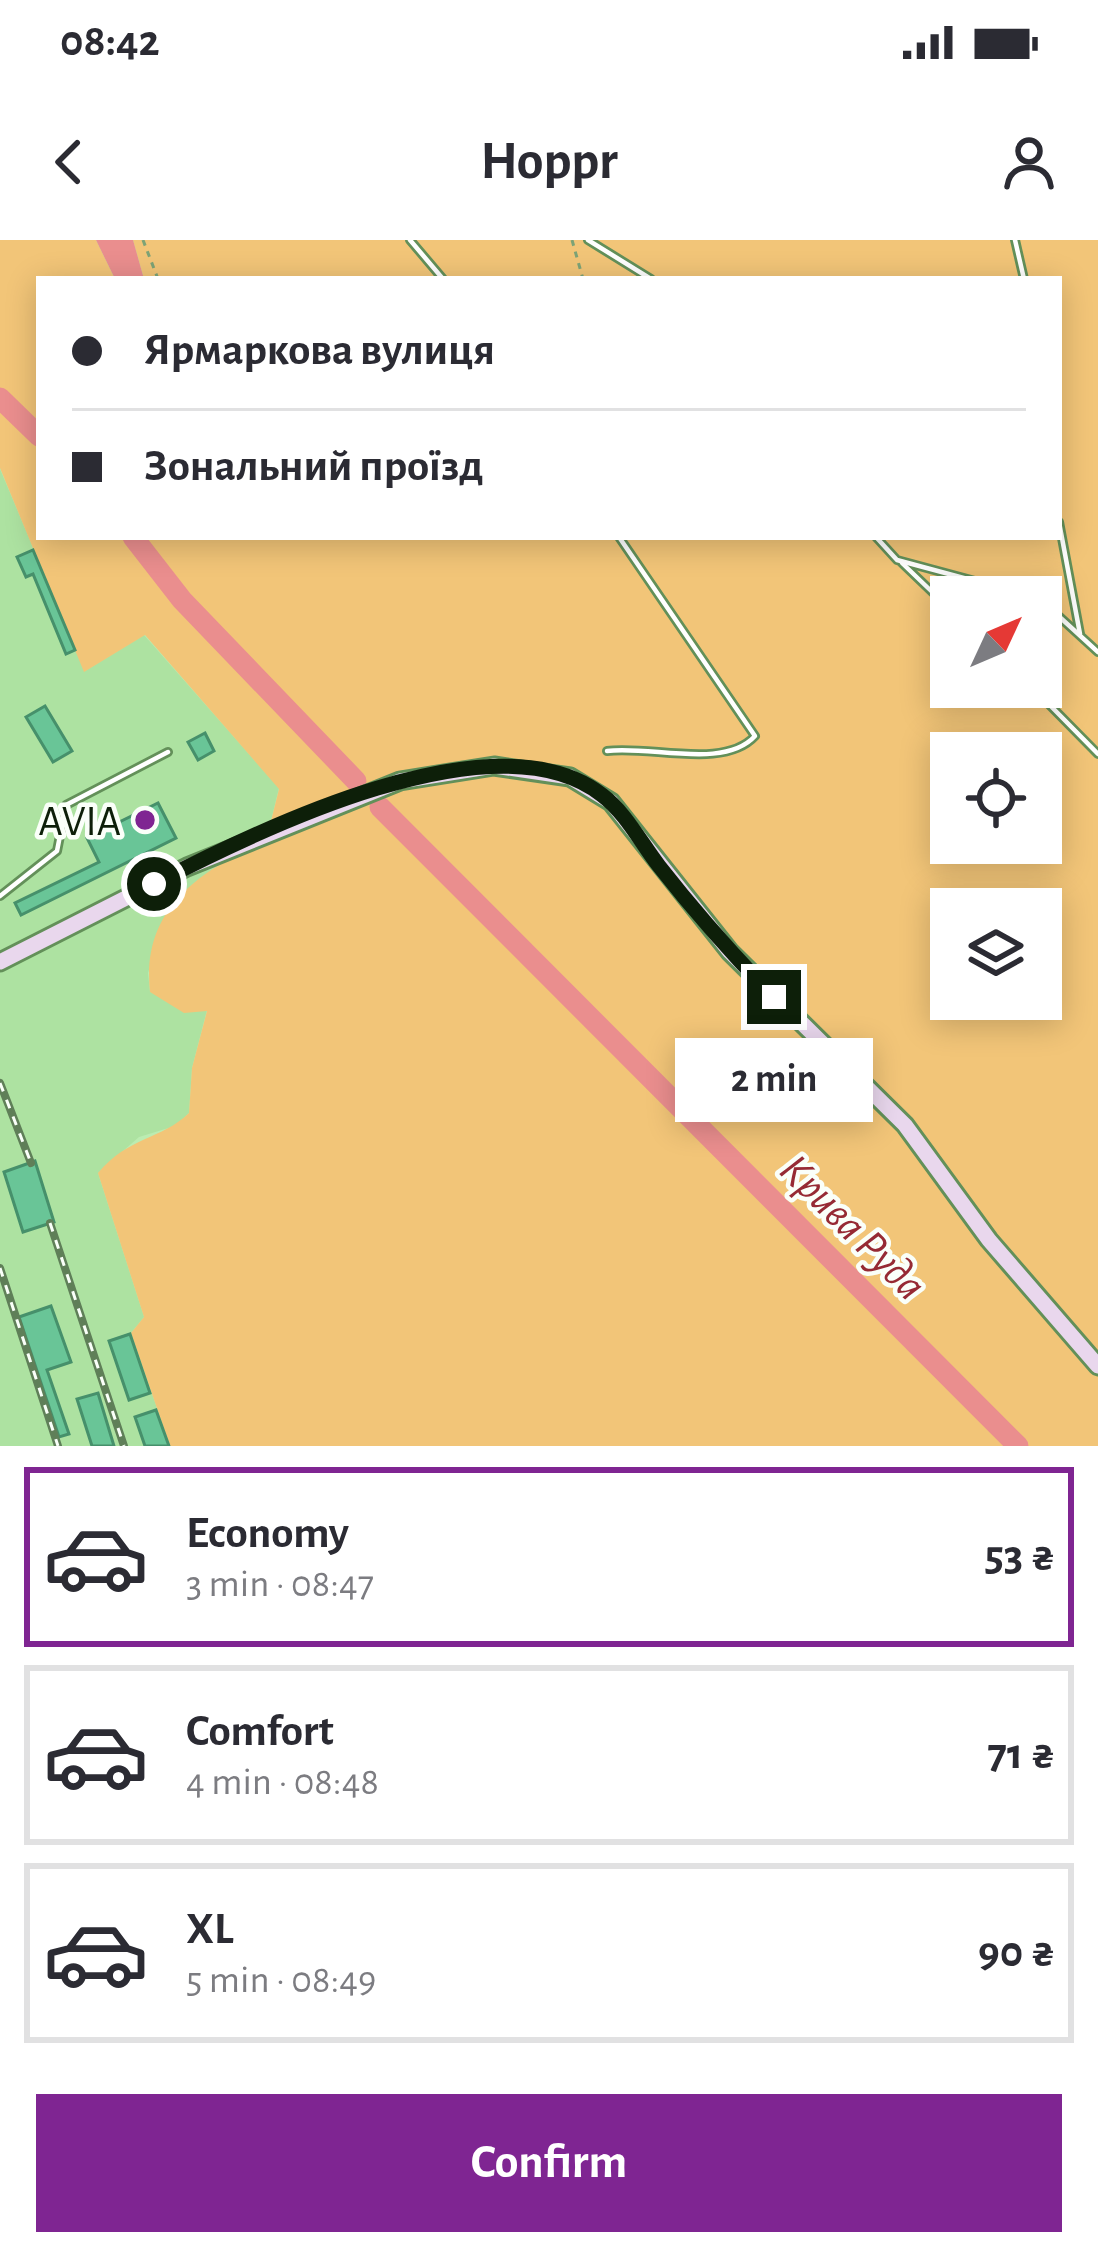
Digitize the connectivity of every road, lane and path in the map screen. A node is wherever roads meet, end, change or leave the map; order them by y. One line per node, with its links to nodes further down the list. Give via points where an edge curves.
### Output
1 (143, 240): 6 (path)
2 (410, 240): 7 (lane)
3 (572, 240): 8 (path)
4 (588, 240): 9 (lane)
5 (1015, 240): 10 (lane)
6 (157, 276)
7 (440, 276)
8 (582, 276)
9 (646, 276)
10 (1023, 276)
11 (1062, 538): 18 (lane)
12 (621, 540): 21 (lane, via 755,736 743,749 715,754)
13 (879, 540): 14 (lane)
14 (897, 560): 15 (lane); 16 (lane)
15 (954, 576)
16 (930, 591)
17 (1062, 619): 18 (lane)
18 (1080, 634): 19 (lane)
19 (1098, 652)
20 (1053, 708): 23 (lane)
21 (607, 751)
22 (168, 752): 24 (lane, via 66,805 57,851)
23 (1098, 754)
24 (0, 896)
25 (0, 962): 26 (street, via 261,835 400,781 451,769 532,770 586,783 611,802 730,952 922,1145 989,1240)
26 (1098, 1366)

